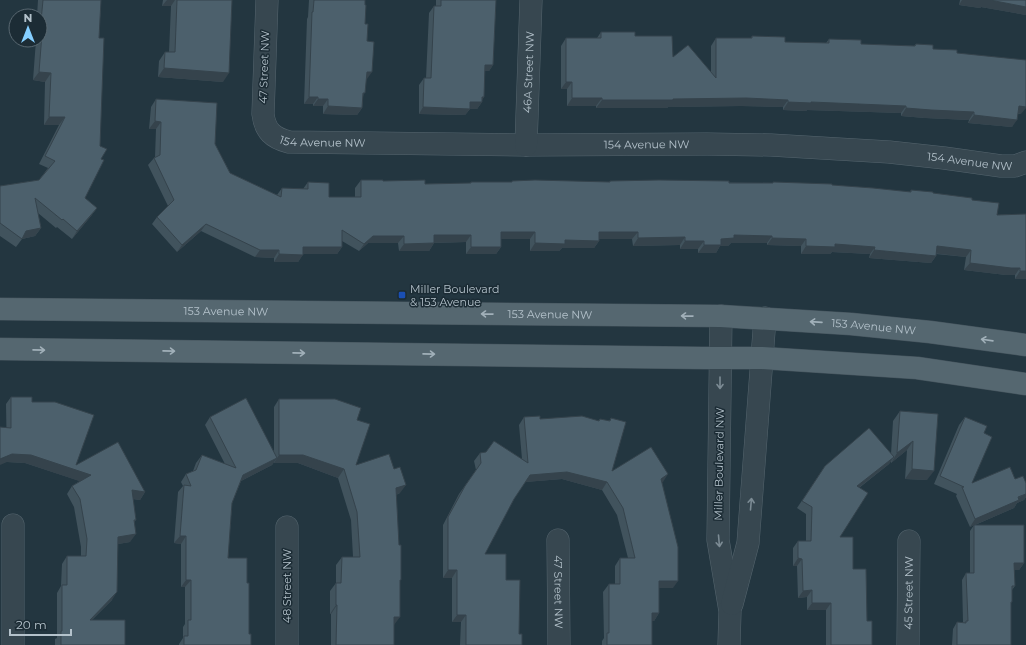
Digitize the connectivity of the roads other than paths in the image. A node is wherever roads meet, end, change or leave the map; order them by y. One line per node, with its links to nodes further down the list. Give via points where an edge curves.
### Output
1 (267, 0): 3 (street, 47 Street NW, via 263,114)
2 (531, 0): 4 (street, 46A Street NW)
3 (269, 132): 4 (street, 154 Avenue NW, via 280,140 289,142)
4 (526, 145): 5 (street, 154 Avenue NW, via 771,145 904,154 1001,166 1015,166)
5 (1026, 162)
6 (0, 309): 7 (main road, 153 Avenue NW, one-way to 6)
7 (721, 316): 8 (main road, 153 Avenue NW); 11 (street, Miller Boulevard NW)
8 (765, 318): 9 (main road, 153 Avenue NW, one-way to 8, via 930,332); 12 (street, Miller Boulevard NW)
9 (1026, 345)
10 (0, 349): 11 (main road, one-way to 11)
11 (720, 358): 12 (main road); 18 (street, Miller Boulevard NW, one-way to 18, via 718,540)
12 (762, 358): 13 (main road, via 917,368); 18 (street, Miller Boulevard NW, one-way to 12, via 748,543)
13 (1026, 384)
14 (13, 525): 19 (street)
15 (287, 528): 20 (street, 48 Street NW)
16 (558, 540): 21 (street, 47 Street NW)
17 (909, 541): 23 (street, 45 Street NW)
18 (730, 611): 22 (street, Miller Boulevard NW)
19 (13, 645)
20 (287, 645)
21 (559, 645)
22 (729, 645)
23 (908, 645)

